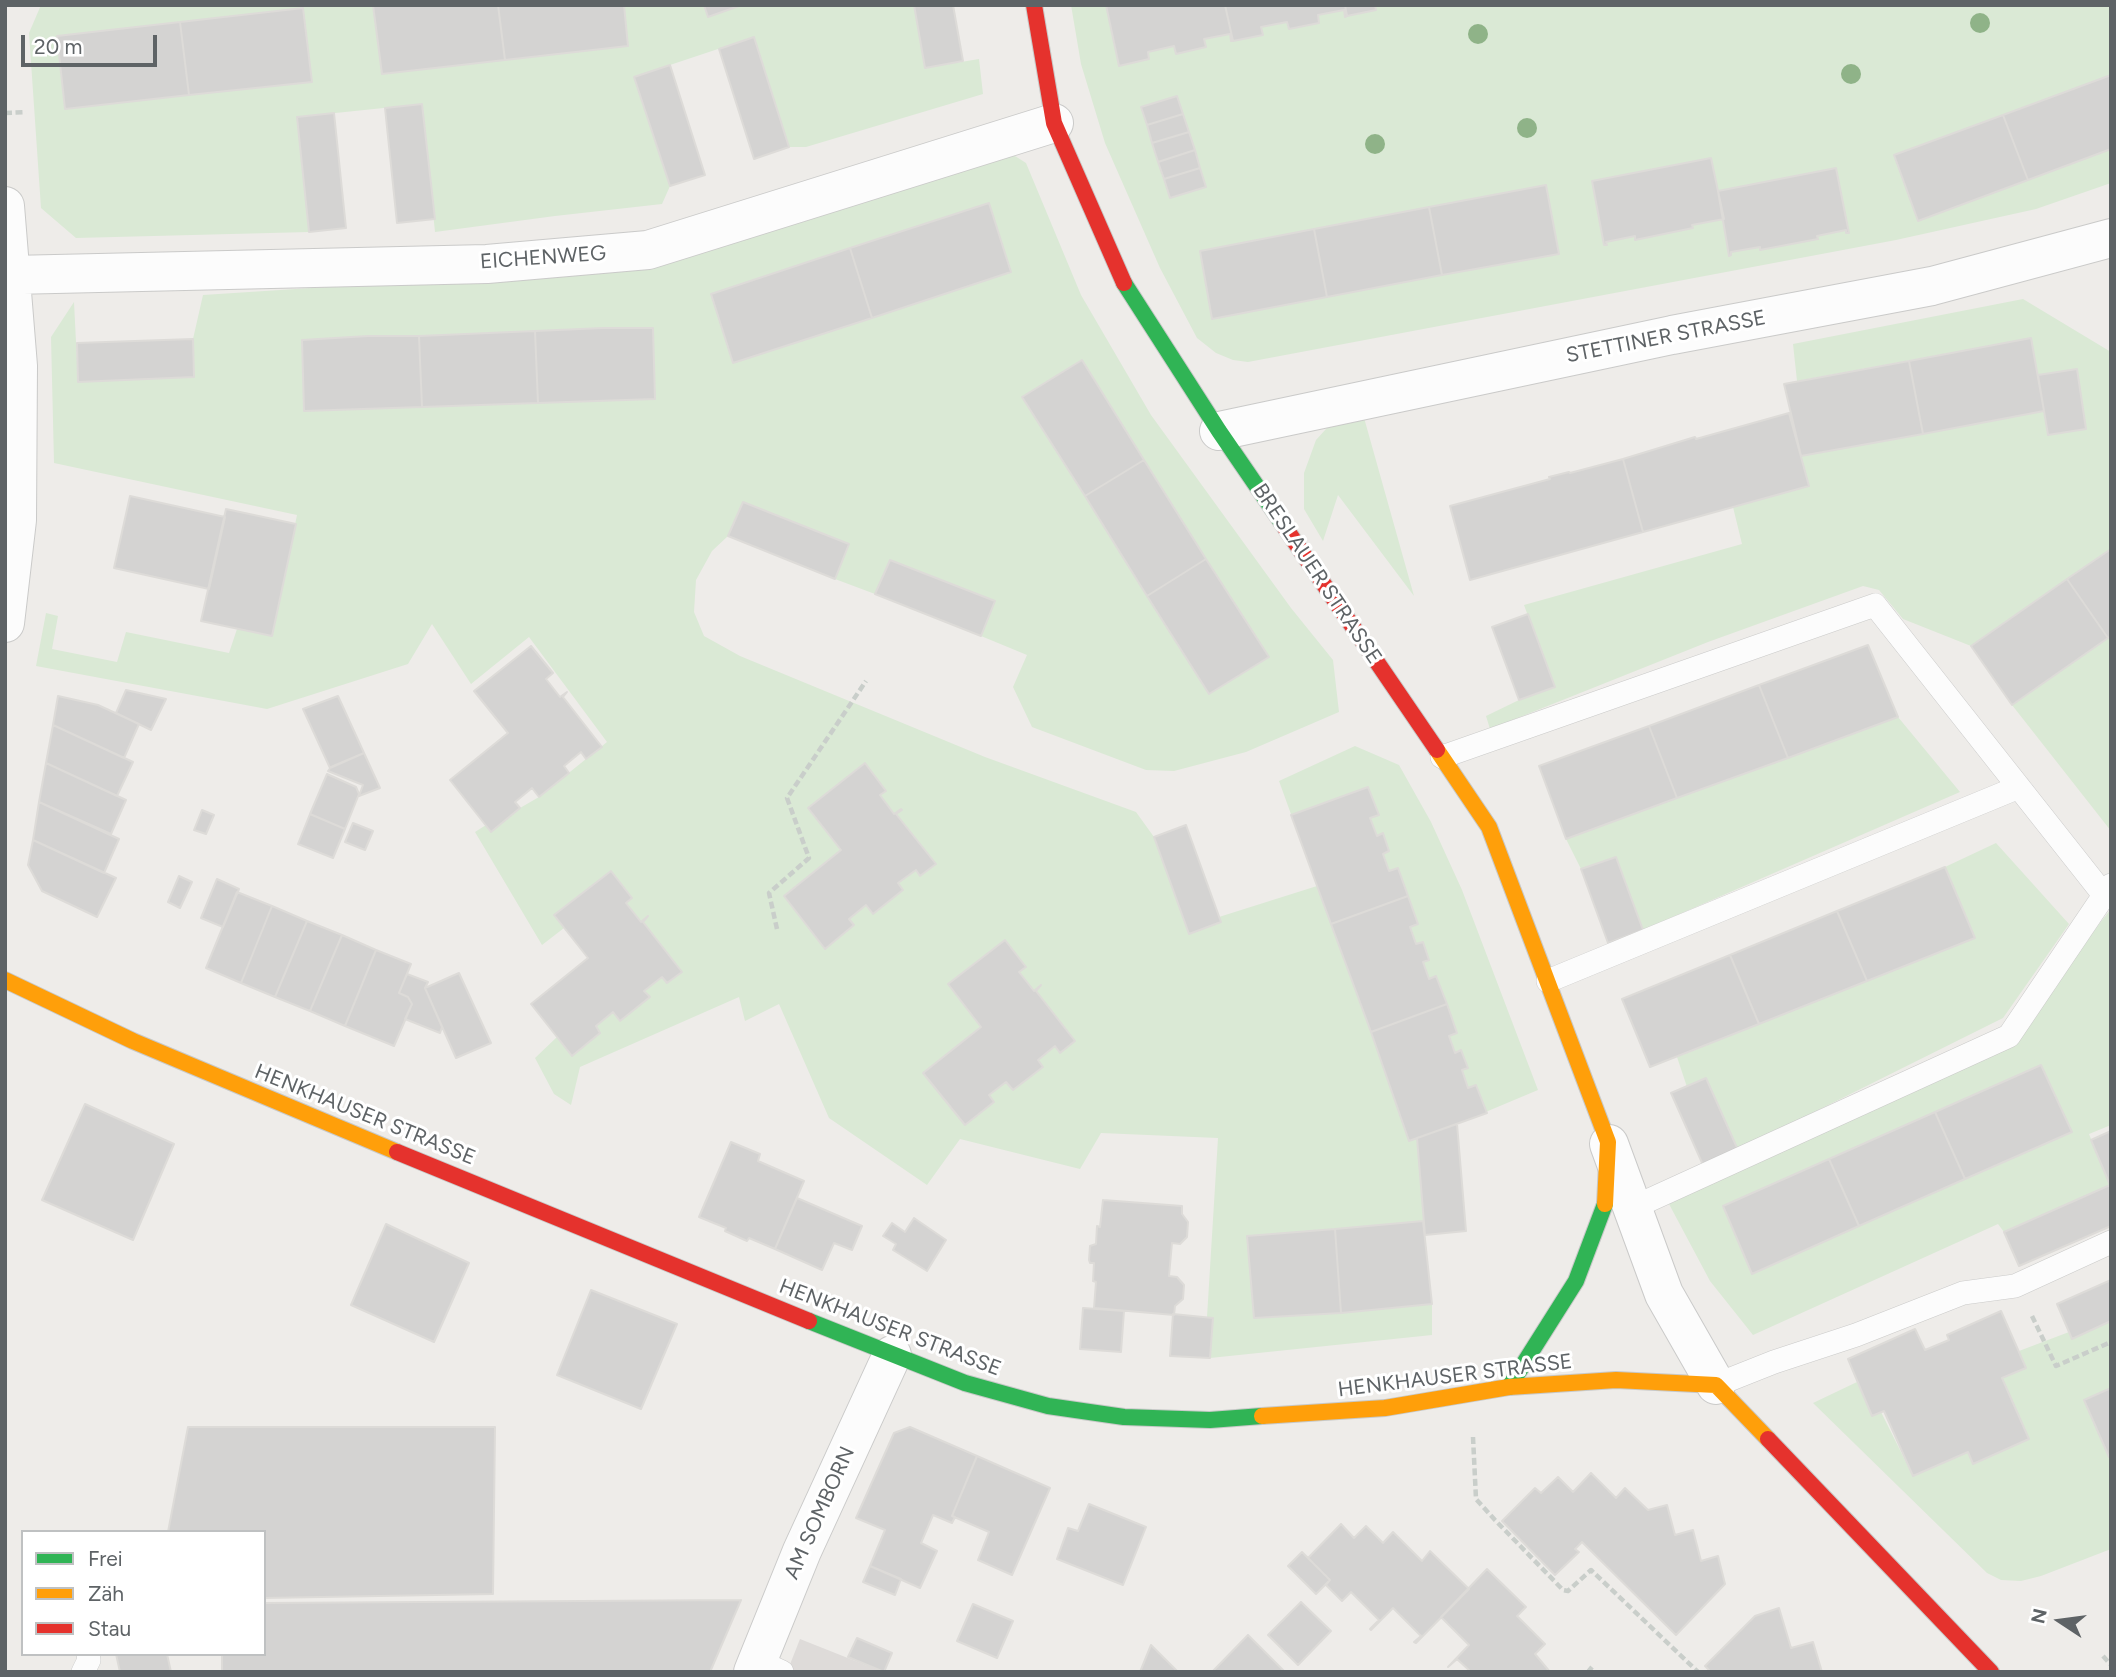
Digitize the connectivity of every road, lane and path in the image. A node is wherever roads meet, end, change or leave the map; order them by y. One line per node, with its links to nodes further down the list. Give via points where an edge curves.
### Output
1 (1034, 5): 4 (street, BRESLAUER STRASSE)
2 (26, 112): 3 (path)
3 (5, 113)
4 (1054, 123): 7 (street, EICHENWEG, via 648,250 487,264); 8 (street, BRESLAUER STRASSE, via 1122,279)
5 (5, 206): 7 (street)
6 (2111, 237): 8 (street, STETTINER STRASSE, via 1932,286 1672,335)
7 (12, 275): 9 (street, via 18,366 18,520)
8 (1219, 431): 11 (street, BRESLAUER STRASSE)
9 (5, 622)
10 (866, 681): 14 (path, via 787,798 809,858 769,893)
11 (1442, 757): 12 (lane, via 1875,604); 16 (street, BRESLAUER STRASSE, via 1489,827)
12 (2019, 787): 13 (lane); 16 (lane)
13 (2108, 890): 18 (lane, via 2009,1037)
14 (777, 929)
15 (5, 980): 22 (street, HENKHAUSER STRASSE, via 302,1113)
16 (1548, 981): 17 (street, BRESLAUER STRASSE)
17 (1608, 1142): 18 (street, BRESLAUER STRASSE); 24 (street, BRESLAUER STRASSE, via 1607,1200 1576,1281)
18 (1632, 1208): 23 (street, BRESLAUER STRASSE, via 1664,1294)
19 (2111, 1242): 20 (lane)
20 (2017, 1285): 21 (path, via 2056,1366); 23 (lane, via 1963,1293)
21 (2111, 1342)
22 (891, 1355): 25 (street, HENKHAUSER STRASSE, via 1048,1406 1124,1417 1210,1420 1385,1408); 28 (street, AM SOMBORN, via 802,1551)
23 (1716, 1385): 24 (street, HENKHAUSER STRASSE, via 1616,1380); 30 (street)
24 (1509, 1387): 25 (street, HENKHAUSER STRASSE)
25 (1470, 1394): 29 (path, via 1476,1499 1563,1590 1568,1591 1591,1570)
26 (2103, 1656): 27 (path)
27 (2111, 1665)
28 (764, 1668)
29 (1698, 1672)
30 (1991, 1672)

